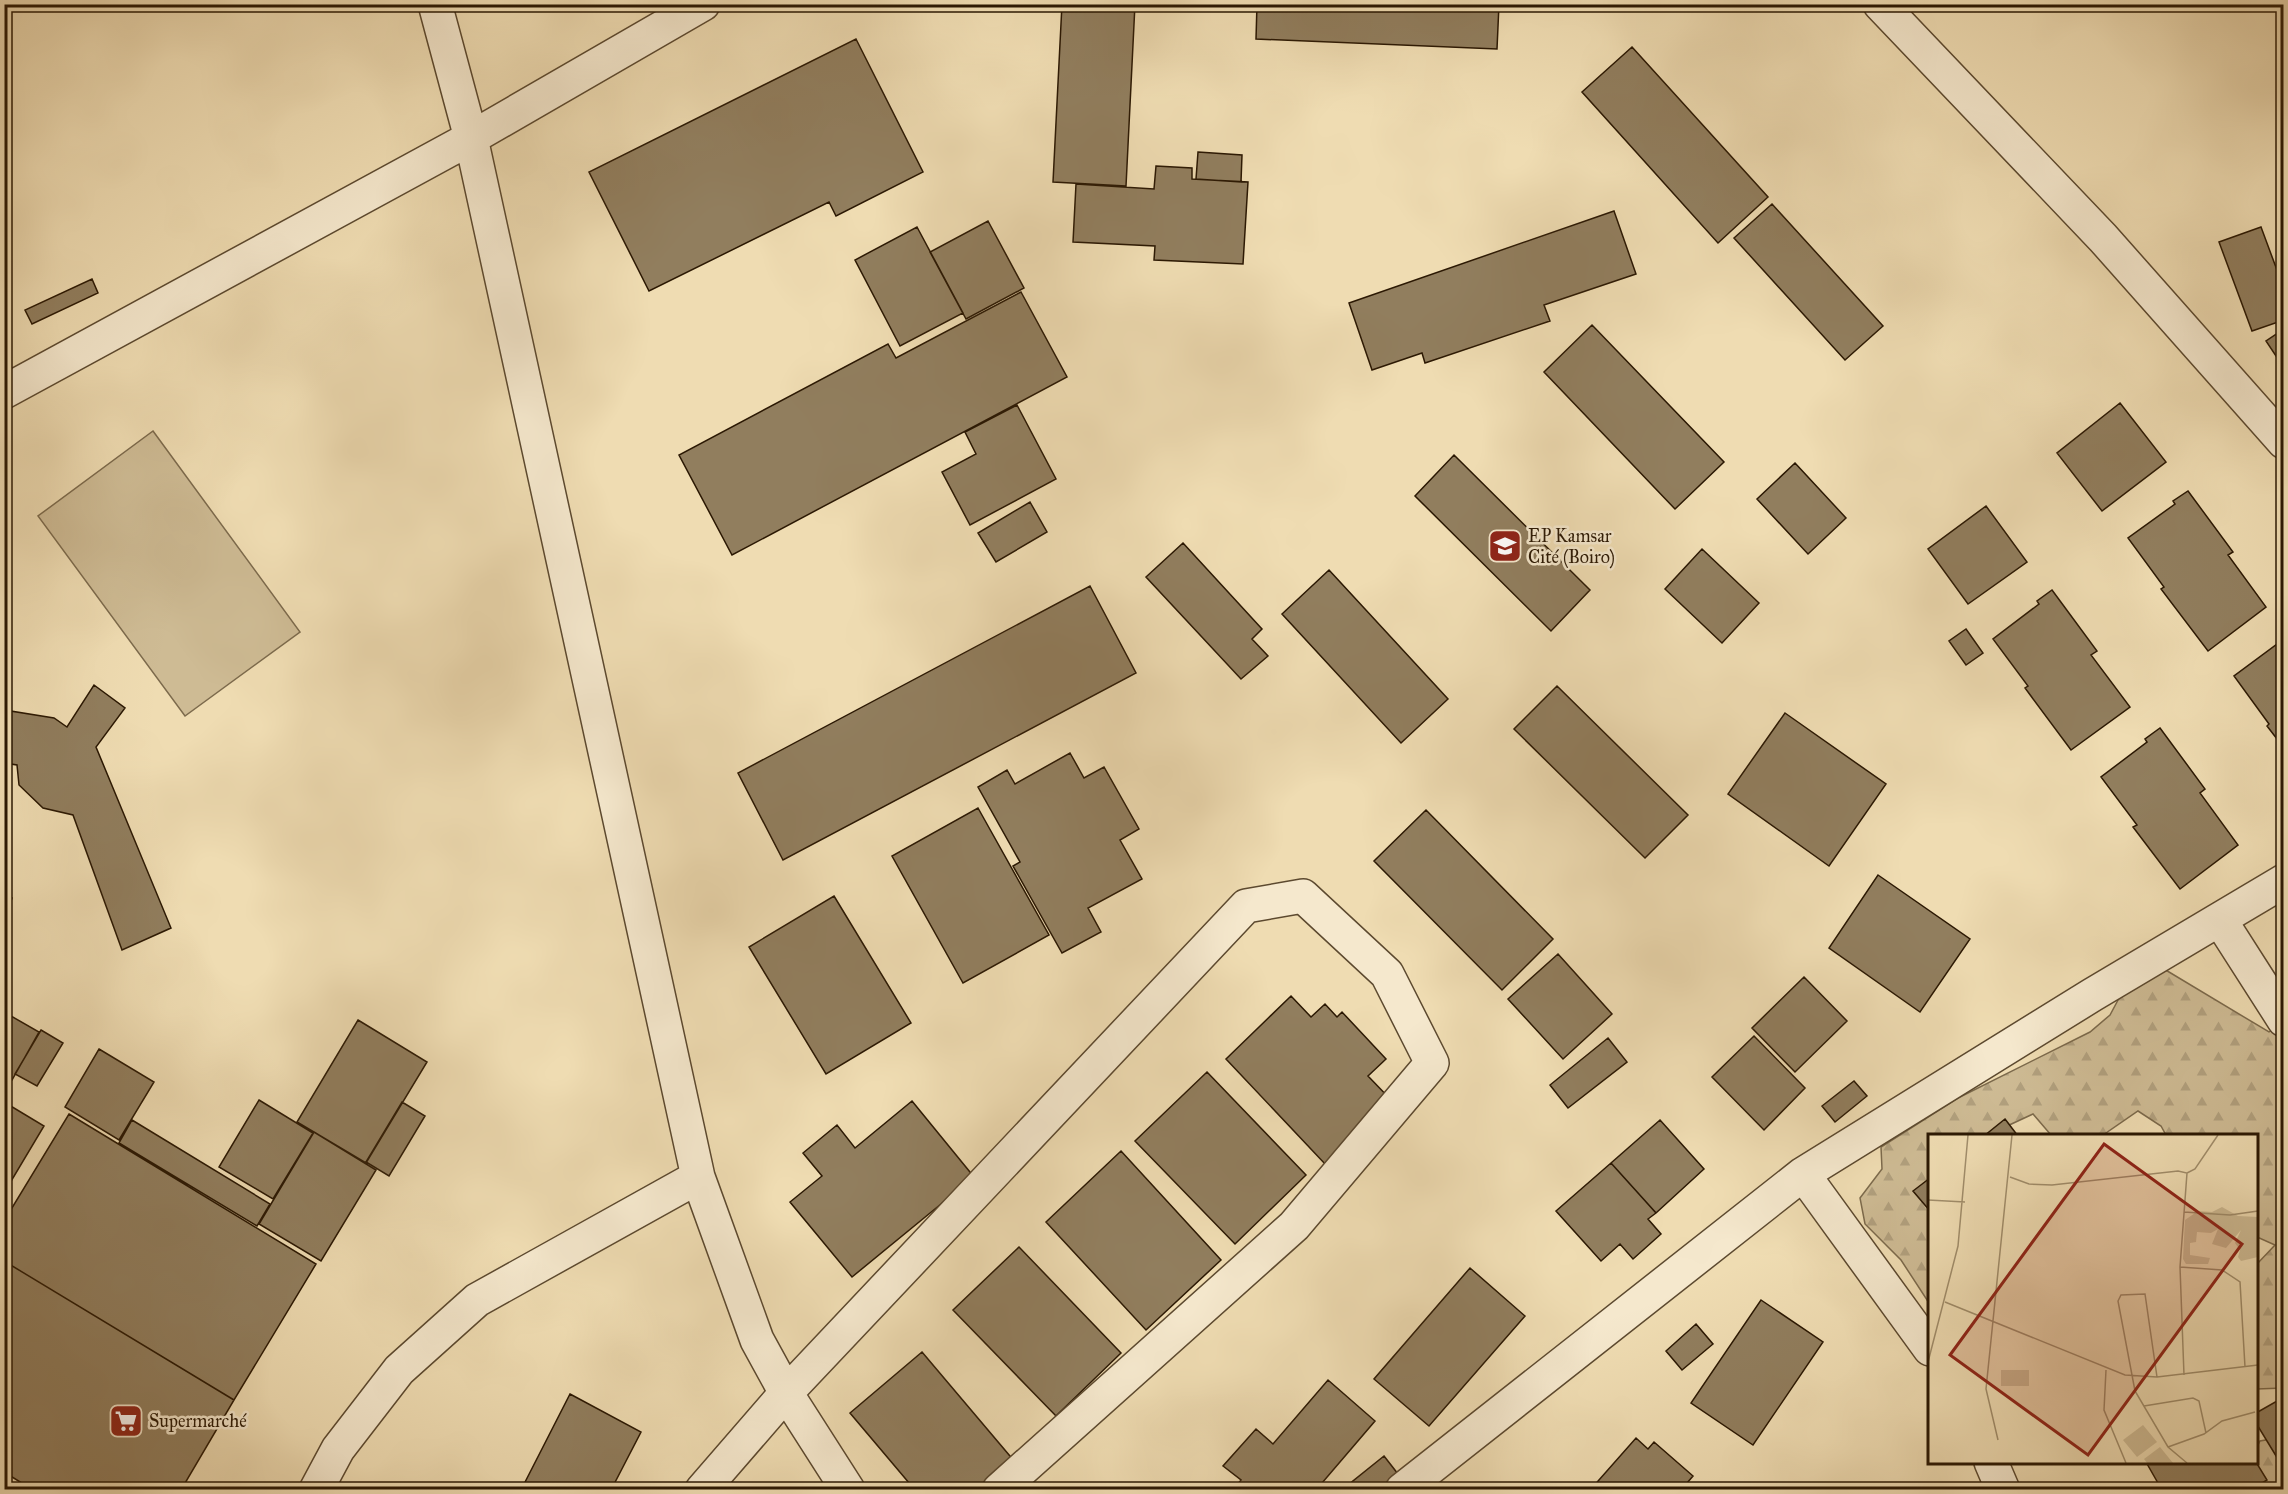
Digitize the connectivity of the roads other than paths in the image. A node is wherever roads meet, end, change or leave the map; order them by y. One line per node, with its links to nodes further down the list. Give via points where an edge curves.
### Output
1 (435, 4): 4 (street)
2 (703, 4): 4 (street)
3 (1880, 4): 6 (street, via 2103,238)
4 (471, 138): 5 (street); 11 (street)
5 (4, 392)
6 (2283, 442)
7 (2283, 881): 8 (street)
8 (2220, 920): 9 (street); 10 (street)
9 (2283, 1020)
10 (1803, 1174): 12 (street); 19 (street)
11 (698, 1177): 13 (street, via 757,1340); 15 (street, via 477,1300 399,1370 338,1449)
12 (1928, 1348)
13 (786, 1393): 16 (street); 17 (street); 18 (street, via 1246,906 1303,896 1387,974 1432,1063 1294,1226)
14 (1992, 1464): 20 (street)
15 (316, 1490)
16 (702, 1490)
17 (849, 1490)
18 (999, 1490)
19 (1402, 1490)
20 (2003, 1490)

